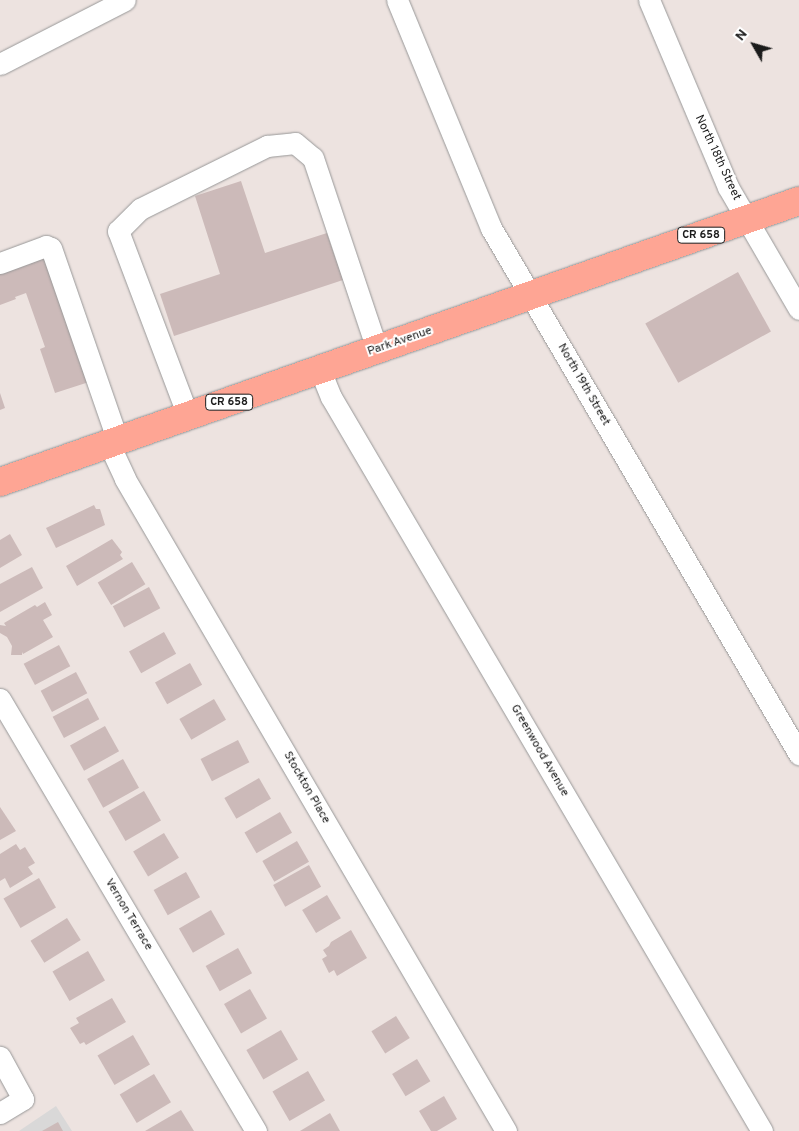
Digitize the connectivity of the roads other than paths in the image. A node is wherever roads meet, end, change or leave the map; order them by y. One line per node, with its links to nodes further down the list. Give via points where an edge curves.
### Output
1 (125, 0): 4 (street)
2 (397, 0): 8 (street, North 19th Street, via 491,228)
3 (649, 0): 6 (street, North 18th Street, via 722,176)
4 (0, 64)
5 (799, 201): 6 (main road, Park Avenue / CR 658)
6 (746, 219): 8 (main road, Park Avenue / CR 658); 9 (street, North 18th Street)
7 (0, 263): 13 (street, Stockton Place, via 46,246 51,248)
8 (531, 295): 10 (main road, Park Avenue / CR 658); 17 (street, North 19th Street)
9 (799, 309)
10 (377, 349): 11 (main road, Park Avenue / CR 658); 12 (street, via 313,158 296,143 267,146 140,209 118,231)
11 (320, 370): 12 (main road, Park Avenue / CR 658); 22 (street, Greenwood Avenue, via 331,397)
12 (188, 416): 13 (main road, Park Avenue / CR 658)
13 (114, 442): 14 (main road, Park Avenue / CR 658); 21 (street, Stockton Place, via 125,478)
14 (0, 482)
15 (0, 699): 16 (street, Vernon Terrace)
16 (6, 721): 20 (street, Vernon Terrace)
17 (799, 754)
18 (0, 1057): 19 (street, via 23,1099)
19 (0, 1113)
20 (256, 1131)
21 (506, 1131)
22 (762, 1131)

